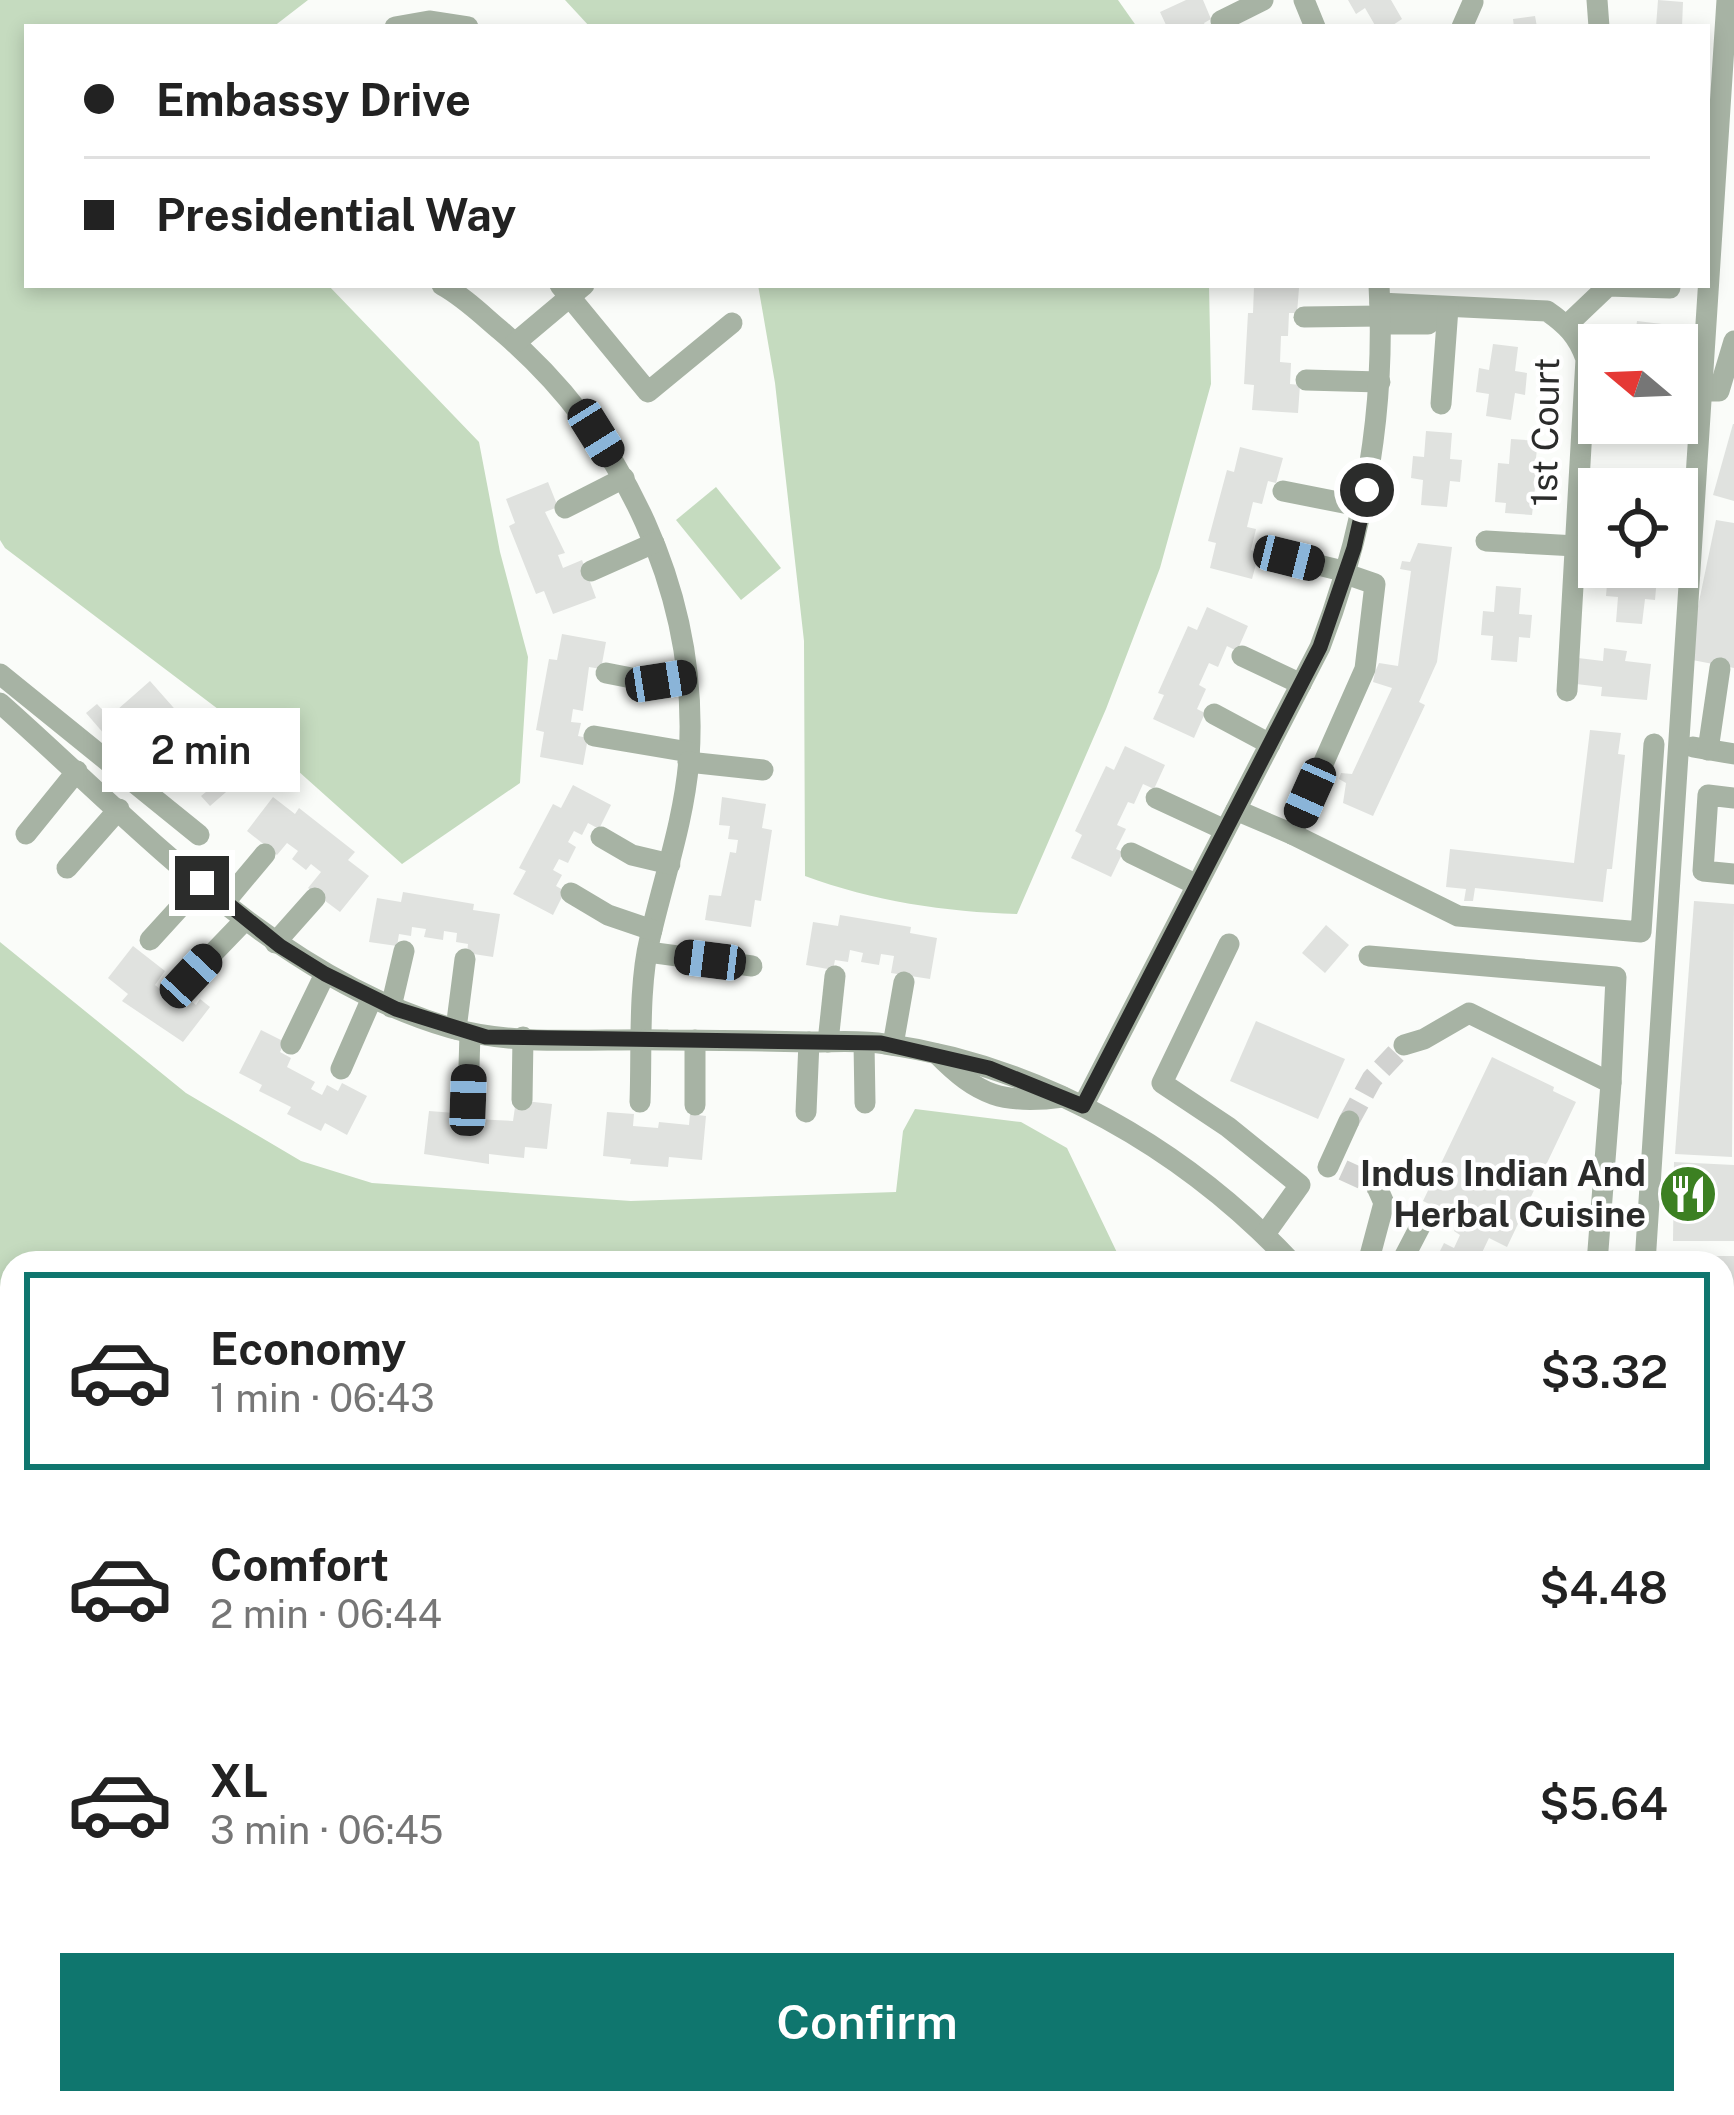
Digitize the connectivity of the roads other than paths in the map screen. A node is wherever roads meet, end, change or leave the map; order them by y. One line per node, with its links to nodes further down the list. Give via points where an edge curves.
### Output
1 (1264, 0): 3 (street)
2 (1727, 0): 6 (street)
3 (1221, 21)
4 (412, 24): 5 (street)
5 (448, 24)
6 (1710, 262)
7 (446, 288): 19 (street)
8 (1607, 288): 17 (street)
9 (1708, 288): 16 (street)
10 (571, 289): 15 (street, via 648,392); 19 (street)
11 (1497, 295): 13 (street, 1st Court); 17 (street, 1st Court)
12 (1380, 304): 13 (street, 1st Court); 14 (street, 1st Court); 21 (street)
13 (1448, 308): 23 (street)
14 (1304, 316)
15 (732, 323)
16 (1706, 324): 18 (street); 22 (street)
17 (1567, 325): 24 (street, 1st Court, via 1586,359)
18 (1734, 337): 22 (street, via 1719,391)
19 (515, 343): 25 (street, via 574,404)
20 (1306, 380): 21 (street)
21 (1380, 382): 27 (street)
22 (1701, 391): 50 (street)
23 (1441, 404)
24 (1587, 468)
25 (624, 478): 28 (street); 31 (street)
26 (1283, 491): 27 (street)
27 (1364, 507): 35 (street)
28 (565, 508)
29 (1486, 541): 32 (street)
30 (1578, 541): 32 (street, 1st Court)
31 (654, 543): 34 (street); 40 (street)
32 (1576, 545): 42 (street, 1st Court)
33 (1265, 552): 35 (street)
34 (591, 571)
35 (1346, 573): 41 (street); 62 (street, via 1375,584 1365,670)
36 (1242, 656): 41 (street)
37 (1720, 668): 51 (street)
38 (606, 673): 40 (street, via 652,682)
39 (0, 674): 45 (street)
40 (687, 677): 53 (street)
41 (1301, 684): 48 (street)
42 (1567, 691)
43 (0, 703): 47 (street)
44 (1214, 714): 48 (street)
45 (59, 720): 47 (street); 63 (street)
46 (594, 736): 53 (street)
47 (39, 738): 55 (street)
48 (1270, 744): 59 (street)
49 (1654, 744): 62 (street, via 1641,932 1458,916)
50 (1678, 745): 51 (street); 117 (street)
51 (1708, 750): 52 (street)
52 (1734, 754)
53 (689, 757): 54 (street); 67 (street)
54 (763, 770)
55 (76, 771): 58 (street); 61 (street)
56 (1734, 797): 69 (street, via 1708,795 1703,872)
57 (1156, 798): 60 (street)
58 (119, 809): 68 (street); 70 (street)
59 (1236, 809): 60 (street); 62 (street)
60 (1226, 830): 71 (street)
61 (26, 834)
62 (1292, 834)
63 (199, 835)
64 (601, 837): 67 (street)
65 (1131, 853): 71 (street)
66 (265, 854): 74 (street)
67 (670, 864): 77 (street)
68 (67, 868)
69 (1734, 874)
70 (202, 883): 74 (street); 76 (street)
71 (1197, 885): 105 (street)
72 (571, 893): 77 (street)
73 (315, 898): 78 (street)
74 (224, 903): 75 (street)
75 (245, 920): 78 (street); 85 (street)
76 (150, 940)
77 (650, 941): 83 (street); 91 (street)
78 (275, 943): 84 (street)
79 (1229, 944): 109 (street, via 1162,1083)
80 (404, 951): 88 (street)
81 (1369, 956): 100 (street, via 1616,977)
82 (465, 959): 89 (street)
83 (752, 966)
84 (325, 974): 88 (street); 95 (street)
85 (191, 976)
86 (835, 976): 93 (street)
87 (904, 982): 96 (street)
88 (382, 1002): 89 (street); 99 (street)
89 (463, 1031): 90 (street); 101 (street)
90 (524, 1037): 91 (street); 102 (street)
91 (642, 1039): 92 (street); 103 (street)
92 (695, 1040): 93 (street); 106 (street)
93 (818, 1042): 94 (street); 107 (street)
94 (864, 1042): 96 (street); 104 (street)
95 (291, 1044)
96 (892, 1045): 98 (street)
97 (1404, 1045): 100 (street, via 1469,1013)
98 (936, 1054): 105 (street, via 971,1052 1044,1076); 105 (street, via 966,1084 1022,1102)
99 (341, 1069)
100 (1611, 1083): 116 (street)
101 (468, 1100)
102 (522, 1100)
103 (640, 1102)
104 (865, 1102)
105 (1073, 1102): 112 (street, via 1169,1156)
106 (694, 1105)
107 (806, 1112)
108 (1349, 1121): 109 (street, via 1335,1169)
109 (1300, 1185): 112 (street)
110 (1376, 1185): 114 (street, via 1384,1202)
111 (1425, 1217): 115 (street)
112 (1265, 1234): 113 (street)
113 (1281, 1251)
114 (1371, 1251)
115 (1407, 1251)
116 (1598, 1251)
117 (1646, 1251)

